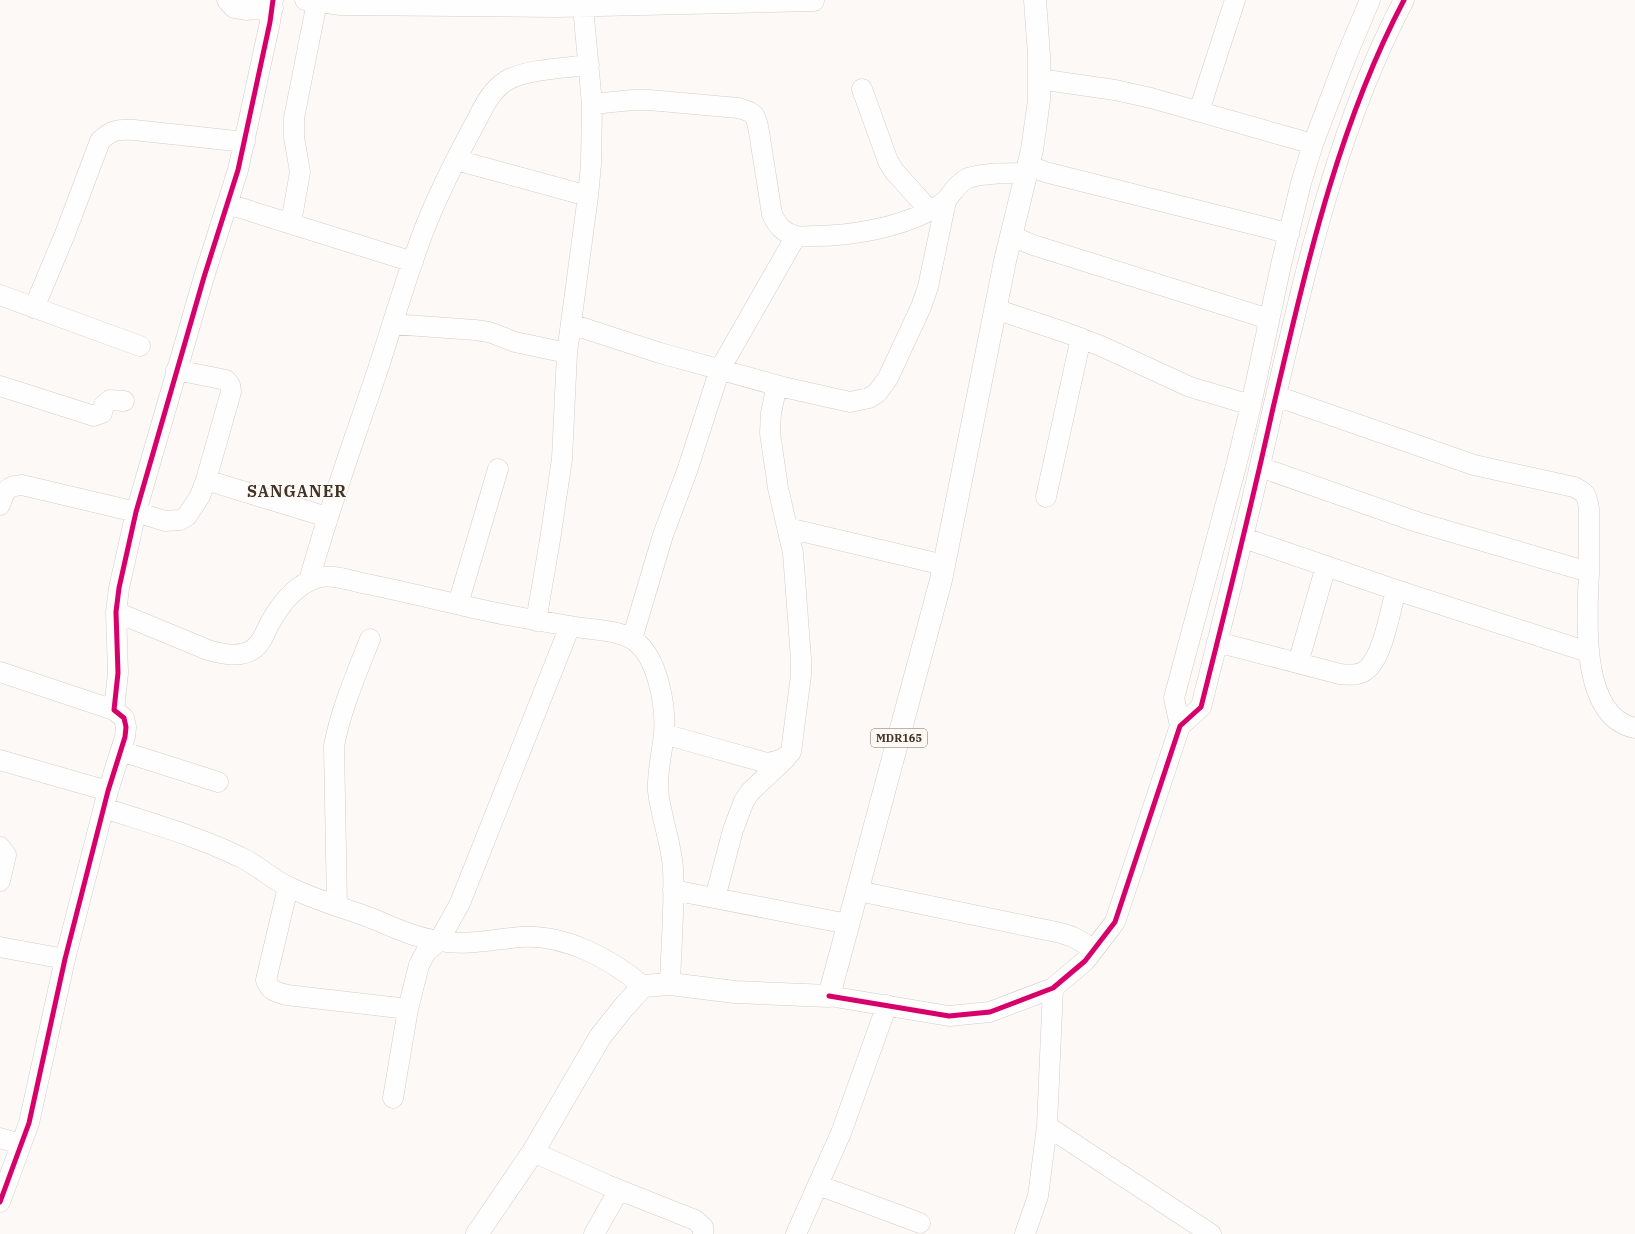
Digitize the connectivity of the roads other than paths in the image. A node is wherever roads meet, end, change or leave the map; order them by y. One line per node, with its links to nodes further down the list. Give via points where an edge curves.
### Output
1 (227, 0): 10 (street, via 234,8 246,10)
2 (1035, 0): 13 (main road, MDR165)
3 (1235, 0): 16 (street)
4 (1370, 0): 18 (street)
5 (1404, 0): 42 (street, via 1359,97 1339,155 1313,241)
6 (311, 1): 9 (street); 24 (street, via 294,118 294,137 300,172)
7 (814, 1): 8 (street)
8 (674, 2): 11 (street)
9 (341, 3): 11 (street)
10 (273, 4): 17 (street)
11 (583, 7): 12 (street)
12 (589, 65): 15 (street); 19 (street, via 542,71 506,81 492,93)
13 (1039, 79): 16 (street, via 1115,90); 20 (main road, MDR165, via 1039,100)
14 (862, 89): 23 (street, via 894,171)
15 (592, 104): 21 (street); 26 (street, via 649,100 750,111 757,120 760,132 772,214 784,231)
16 (1199, 110): 18 (street)
17 (245, 142): 22 (street); 30 (street, via 134,130 108,133 100,141)
18 (1313, 144): 25 (street)
19 (456, 160): 21 (street); 28 (street)
20 (1027, 169): 23 (street, via 967,179); 25 (street); 27 (main road, MDR165)
21 (588, 196): 34 (street)
22 (228, 204): 24 (street); 39 (street)
23 (938, 206): 26 (street, via 905,221 875,229 824,236); 40 (street, via 928,287 888,378 877,393 869,398 850,402)
24 (291, 223): 28 (street)
25 (1289, 234): 32 (street)
26 (796, 236): 38 (street)
27 (1011, 236): 31 (main road, MDR165); 32 (street)
28 (413, 262): 33 (street)
29 (0, 296): 30 (street)
30 (34, 308): 36 (street)
31 (995, 309): 35 (street); 54 (main road, MDR165)
32 (1269, 319): 44 (street)
33 (392, 324): 37 (street, via 489,332 515,342); 51 (street)
34 (571, 324): 37 (street); 38 (street, via 660,353)
35 (1081, 338): 44 (street, via 1190,387); 48 (street)
36 (140, 346)
37 (567, 352): 61 (street, via 562,460)
38 (720, 369): 40 (street); 64 (street, via 663,535)
39 (176, 370): 47 (street, via 216,377 226,380 230,385 231,392); 50 (street)
40 (777, 385): 52 (street, via 770,433 778,488)
41 (0, 386): 43 (street, via 94,416 102,413 104,405 110,400)
42 (1276, 396): 45 (street); 56 (street, via 1474,465 1574,487 1584,492 1589,509)
43 (124, 401)
44 (1251, 405): 70 (street, via 1174,698)
45 (1260, 467): 53 (street); 56 (street, via 1416,522)
46 (498, 469): 59 (street)
47 (206, 480): 50 (street, via 200,496 187,516 180,520 165,521); 51 (street)
48 (1046, 497)
49 (0, 505): 50 (street, via 5,492 12,486 22,485)
50 (136, 512): 60 (street)
51 (328, 517): 57 (street)
52 (788, 528): 54 (street); 74 (street, via 793,553 801,675 791,752)
53 (1244, 538): 55 (street); 65 (street)
54 (944, 566): 82 (main road, MDR165)
55 (1326, 566): 58 (street); 67 (street)
56 (1589, 572): 66 (street)
57 (309, 581): 59 (street, via 324,577 345,579); 60 (street, via 300,586 281,606 263,639 252,650 236,654 208,650)
58 (1396, 590): 66 (street); 67 (street, via 1378,655 1366,671 1350,676)
59 (458, 604): 61 (street)
60 (116, 612): 69 (street, via 118,673)
61 (536, 621): 62 (street)
62 (570, 626): 64 (street, via 615,633); 86 (street, via 460,903)
63 (370, 639): 84 (street, via 344,705 334,746)
64 (632, 639): 72 (street, via 650,660 656,674 664,714)
65 (1217, 642): 67 (street); 70 (street, via 1201,707)
66 (1588, 652): 71 (street, via 1602,704 1617,720)
67 (1298, 663)
68 (0, 672): 69 (street)
69 (114, 710): 73 (street, via 124,718 126,727)
70 (1180, 726): 88 (street, via 1115,922)
71 (1635, 728)
72 (664, 734): 74 (street, via 766,762); 81 (street, via 658,792 670,849)
73 (121, 751): 76 (street); 77 (street)
74 (787, 757): 83 (street, via 744,801)
75 (0, 760): 77 (street)
76 (218, 782)
77 (106, 800): 80 (street, via 248,861); 89 (street)
78 (0, 847): 79 (street, via 6,855)
79 (0, 881)
80 (288, 887): 84 (street); 95 (street, via 266,980 269,988 287,995)
81 (673, 890): 83 (street); 90 (street)
82 (858, 891): 85 (main road, MDR165); 88 (street, via 1061,933)
83 (715, 898): 85 (street)
84 (337, 906): 86 (street, via 412,934)
85 (848, 924): 93 (main road, MDR165)
86 (439, 941): 91 (street, via 464,942 528,937 556,940 610,961); 95 (street, via 426,952 419,965)
87 (0, 947): 89 (street)
88 (1094, 949): 92 (street, via 1085,961)
89 (65, 959): 99 (street, via 29,1123)
90 (670, 984): 91 (main road); 93 (main road, via 735,992)
91 (644, 986): 100 (main road, via 600,1037)
92 (1053, 988): 94 (street, via 990,1012 949,1016); 97 (street)
93 (829, 996): 94 (street)
94 (887, 1005): 101 (street, via 856,1093)
95 (408, 1009): 96 (street)
96 (393, 1098)
97 (1048, 1126): 109 (street, via 1038,1196); 110 (street)
98 (0, 1138): 99 (street)
99 (21, 1144): 103 (street)
100 (533, 1152): 102 (street); 105 (main road)
101 (818, 1185): 104 (street); 108 (street)
102 (619, 1190): 106 (street); 107 (street, via 695,1220 703,1227)
103 (0, 1202)
104 (920, 1223)
105 (477, 1234)
106 (594, 1234)
107 (703, 1234)
108 (796, 1234)
109 (1025, 1234)
110 (1211, 1234)

